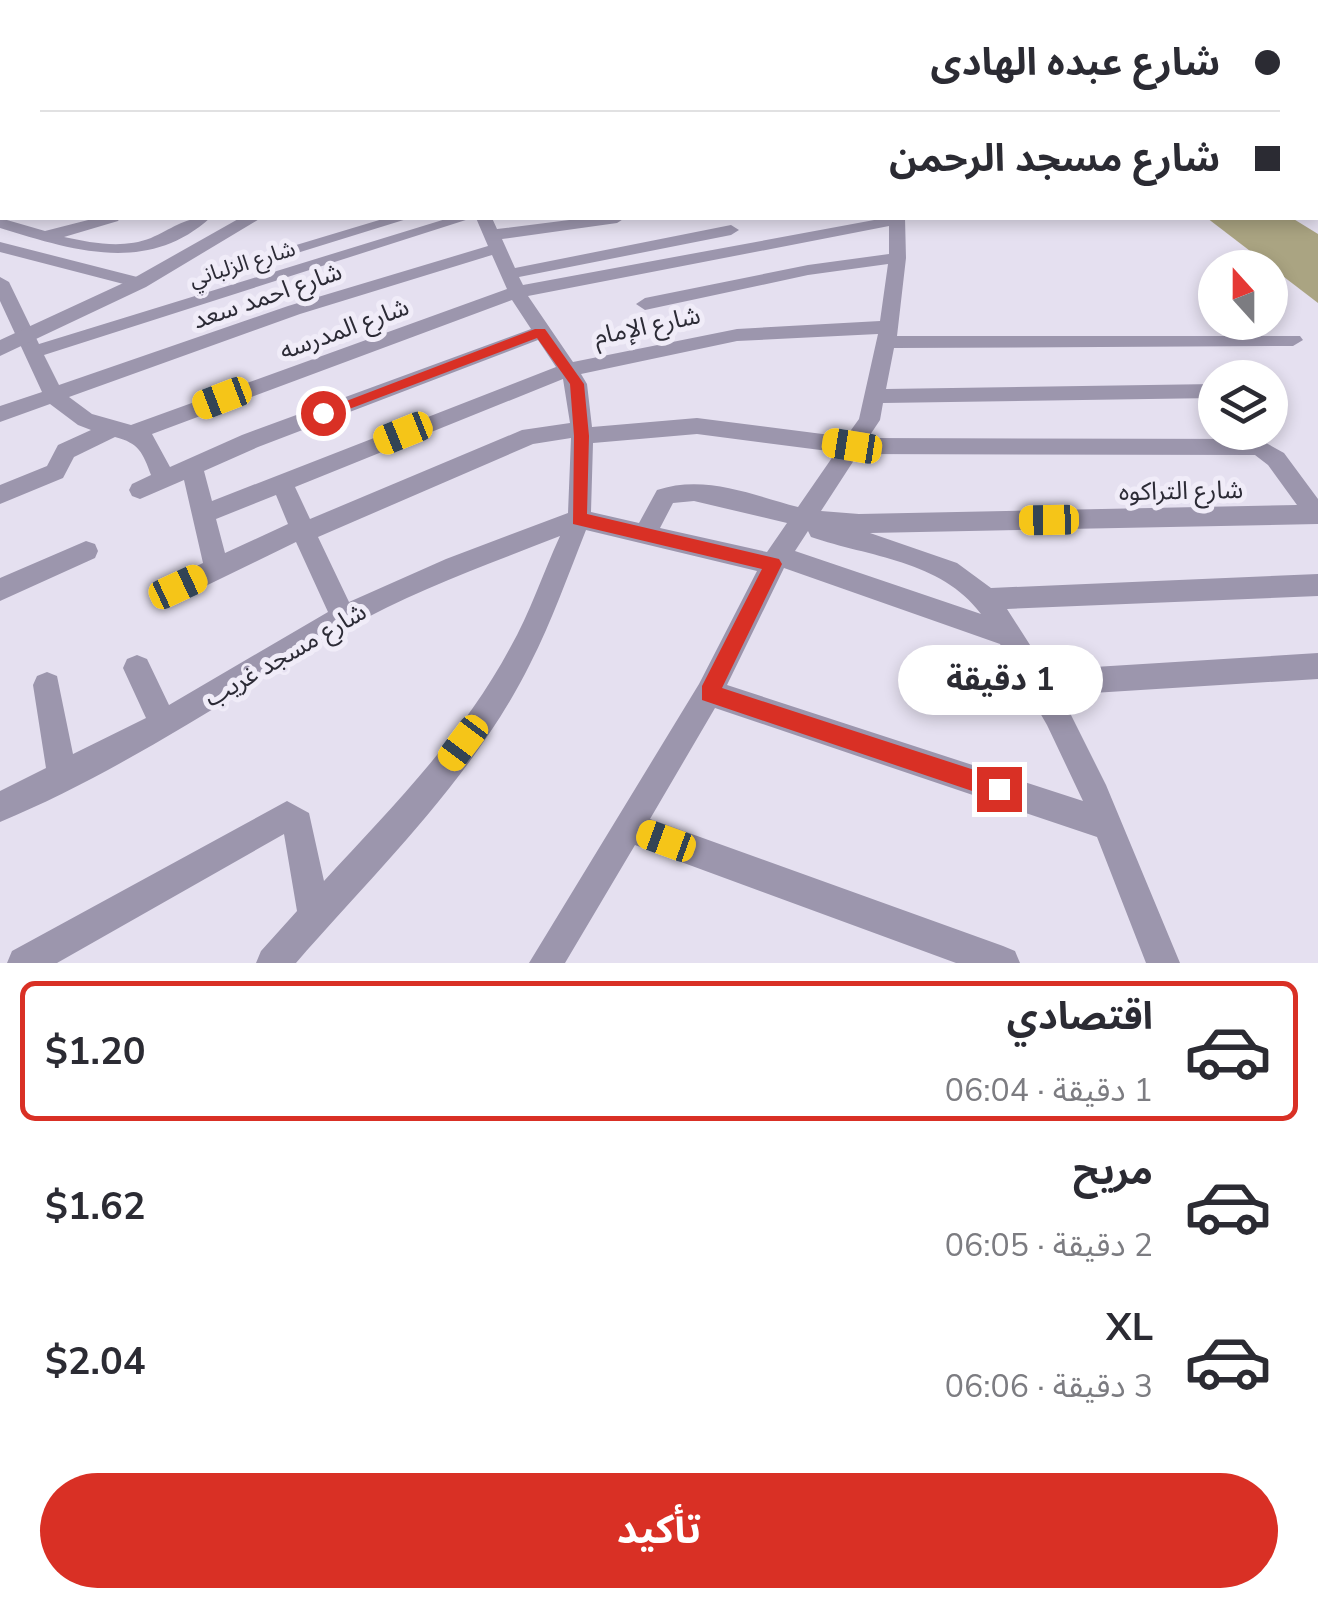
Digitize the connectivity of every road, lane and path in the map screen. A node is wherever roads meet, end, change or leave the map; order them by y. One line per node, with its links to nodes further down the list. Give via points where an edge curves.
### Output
1 (105, 220): 12 (street)
2 (198, 220): 12 (street, via 137,247 100,248)
3 (249, 220): 17 (street)
4 (395, 220): 14 (street)
5 (457, 220): 23 (street, شارع الزلباني)
6 (601, 220): 11 (street, شارع احمد سعد)
7 (891, 220): 18 (street)
8 (897, 220): 15 (street)
9 (0, 223): 12 (street)
10 (731, 230): 18 (street)
11 (491, 233): 18 (street); 27 (street, شارع احمد سعد)
12 (47, 236)
13 (0, 247): 17 (street)
14 (262, 258)
15 (897, 258): 19 (street); 21 (street)
16 (0, 282): 23 (street)
17 (139, 283): 23 (street)
18 (513, 283): 20 (street); 30 (street, شارع المدرسه)
19 (645, 304)
20 (540, 332): 25 (street); 33 (street)
21 (888, 334): 22 (street, شارع الإمام); 25 (street, شارع الإمام, via 737,335); 28 (street)
22 (1293, 340)
23 (29, 345): 24 (street); 27 (street)
24 (0, 349)
25 (567, 370): 31 (street, via 577,384); 35 (street, شارع الإمام)
26 (1198, 391): 28 (street)
27 (54, 396): 29 (street, شارع احمد سعد); 30 (street, via 85,420)
28 (876, 396): 32 (street)
29 (0, 414)
30 (123, 430): 34 (street, via 148,442); 37 (street, شارع المدرسه, via 66,451 55,472)
31 (581, 432): 32 (street, via 715,426); 40 (street); 42 (street, via 530,436)
32 (852, 446): 39 (street, via 1259,447); 41 (street)
33 (192, 466): 34 (street); 38 (street)
34 (164, 478): 36 (street)
35 (281, 482): 38 (street, شارع الإمام); 42 (street)
36 (140, 490)
37 (0, 496)
38 (203, 514): 46 (street)
39 (1317, 514): 41 (street, شارع التراكوه)
40 (579, 519): 43 (street); 51 (street, شارع مسجد غريب); 63 (street, via 520,657 480,720)
41 (803, 521): 43 (street, via 740,500 680,491 665,496); 45 (street); 50 (street, via 946,569)
42 (303, 530): 46 (street); 51 (street)
43 (646, 532): 45 (street)
44 (86, 552): 49 (street)
45 (776, 560): 52 (street); 57 (street)
46 (217, 569): 48 (street)
47 (1318, 585): 50 (street)
48 (178, 587)
49 (0, 590)
50 (985, 599): 52 (street)
51 (343, 617): 58 (street, شارع مسجد غريب)
52 (1010, 636): 55 (street)
53 (1318, 666): 55 (street)
54 (137, 668): 58 (street)
55 (1042, 683): 61 (street)
56 (48, 685): 59 (street)
57 (709, 693): 61 (street); 62 (street)
58 (163, 724): 59 (street, شارع مسجد غريب)
59 (62, 776): 60 (street, شارع مسجد غريب)
60 (0, 807)
61 (1108, 825): 68 (street)
62 (628, 827): 64 (street); 67 (street)
63 (315, 918): 65 (street, via 298,824 287,816); 66 (street)
64 (552, 961)
65 (24, 963)
66 (273, 963)
67 (1003, 963)
68 (1163, 963)

